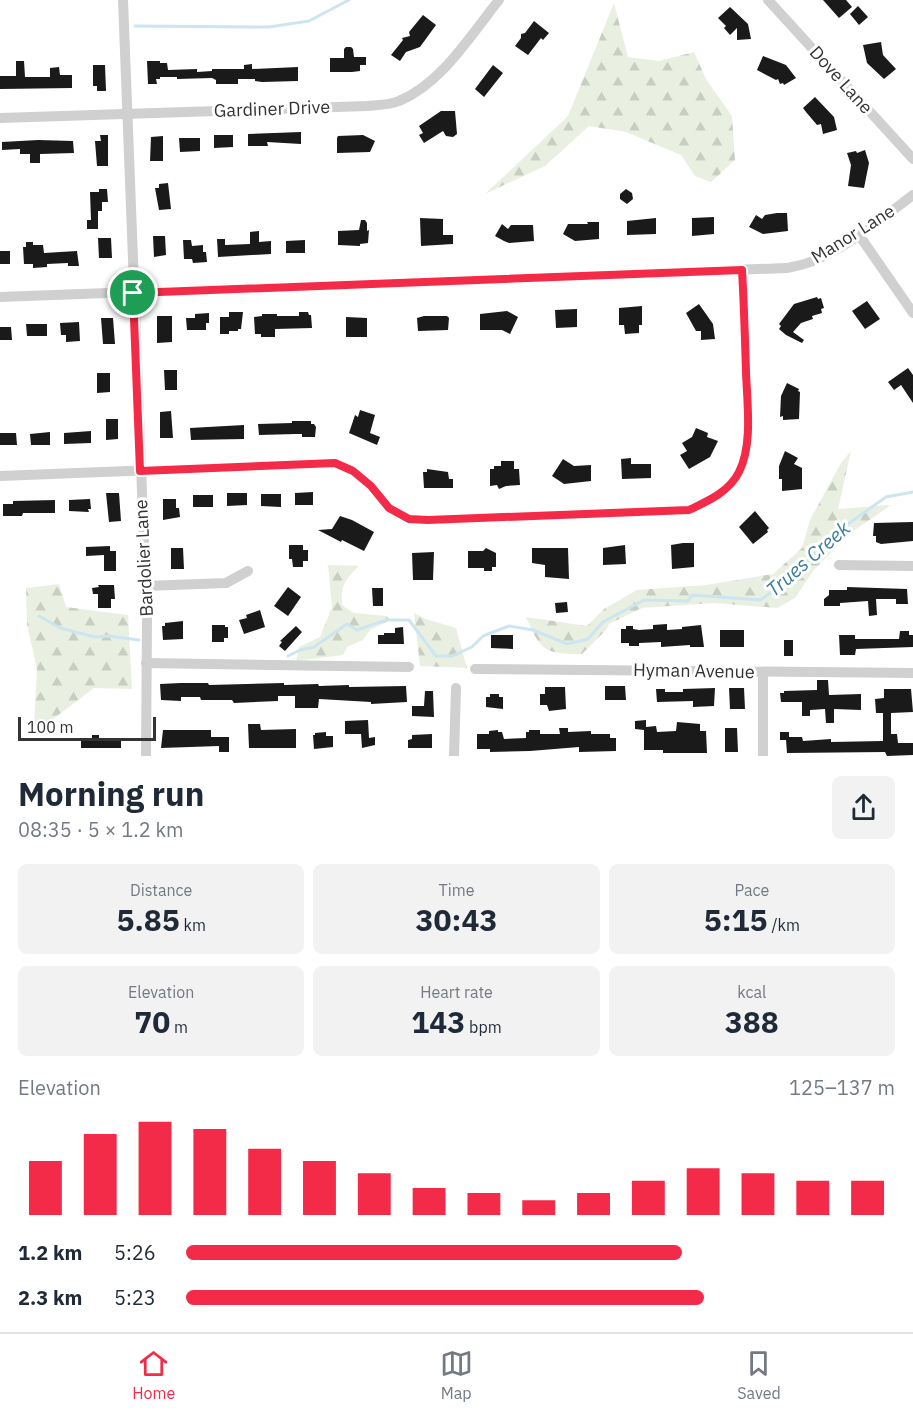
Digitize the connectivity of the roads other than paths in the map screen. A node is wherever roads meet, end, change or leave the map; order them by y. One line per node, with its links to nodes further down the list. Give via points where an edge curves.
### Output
1 (123, 0): 4 (street, Bardolier Lane)
2 (499, 0): 4 (street, Gardiner Drive, via 424,89 397,102)
3 (768, 0): 6 (street, Dove Lane)
4 (127, 113): 5 (street, Gardiner Drive); 10 (street, Bardolier Lane)
5 (0, 118)
6 (913, 159)
7 (913, 195): 8 (street, Manor Lane)
8 (859, 235): 9 (street, Manor Lane, via 809,263); 12 (street)
9 (742, 270): 10 (street, Manor Lane); 13 (street, via 747,450 739,473 728,488 689,510 409,519 389,508 353,471 335,463)
10 (133, 293): 11 (street, Manor Lane); 13 (street, Bardolier Lane)
11 (0, 297)
12 (913, 314)
13 (140, 471): 14 (street); 18 (street, Bardolier Lane)
14 (0, 476)
15 (839, 565): 16 (street)
16 (913, 566)
17 (248, 571): 18 (street, via 226,583)
18 (145, 586): 19 (street, Bardolier Lane)
19 (146, 663): 20 (street); 25 (street, Bardolier Lane)
20 (409, 668)
21 (475, 669): 22 (street, Hyman Avenue)
22 (763, 672): 23 (street, Hyman Avenue); 27 (street)
23 (913, 673)
24 (456, 688): 26 (street)
25 (146, 756)
26 (454, 756)
27 (763, 756)

